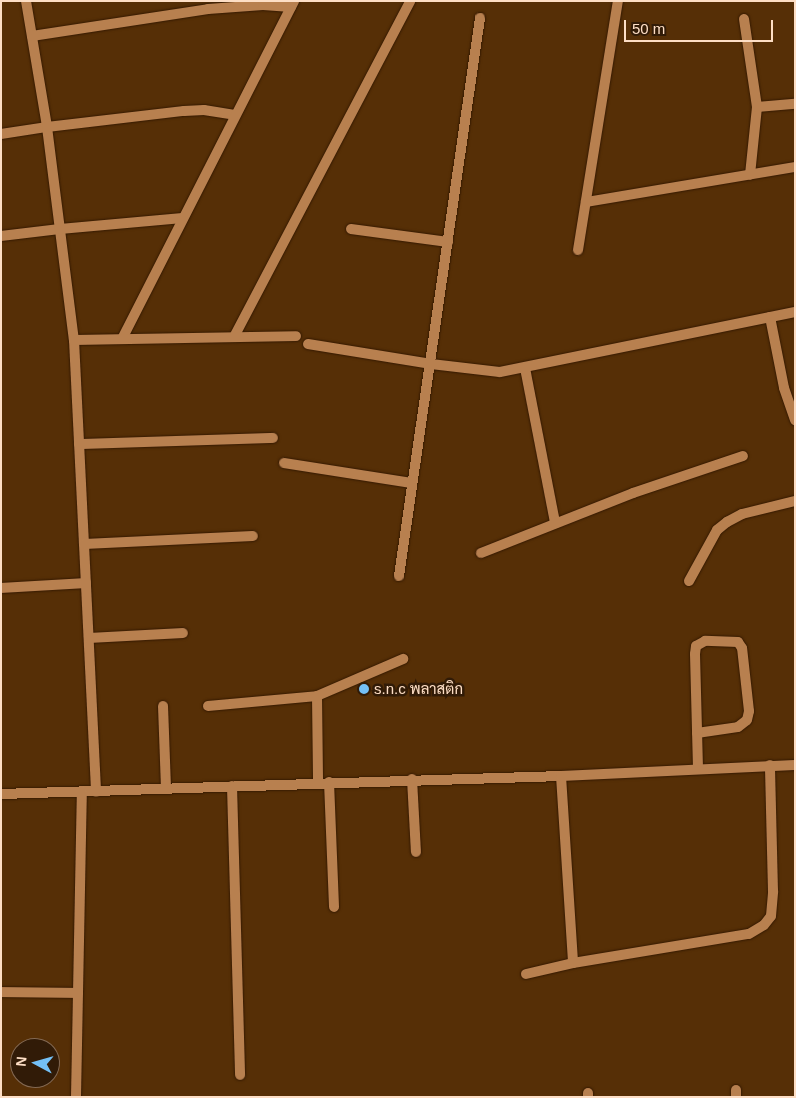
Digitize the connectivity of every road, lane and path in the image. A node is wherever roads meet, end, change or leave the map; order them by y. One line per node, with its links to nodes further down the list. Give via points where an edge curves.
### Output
1 (26, 1): 7 (street)
2 (410, 1): 24 (street)
3 (618, 1): 15 (street)
4 (293, 4): 7 (street, via 208,9); 10 (street)
5 (480, 18): 20 (street)
6 (744, 19): 9 (street)
7 (32, 36): 11 (street)
8 (795, 104): 9 (street)
9 (757, 107): 14 (street)
10 (235, 115): 11 (street, via 204,110 184,111); 16 (street)
11 (47, 127): 12 (street); 17 (street)
12 (1, 134)
13 (795, 167): 14 (street)
14 (750, 175): 15 (street)
15 (586, 202): 21 (street)
16 (183, 218): 17 (street); 26 (street)
17 (60, 229): 19 (street); 27 (street)
18 (351, 229): 20 (street)
19 (1, 236)
20 (448, 242): 29 (street)
21 (578, 250)
22 (795, 312): 23 (street)
23 (770, 316): 30 (street); 31 (street, via 784,388)
24 (234, 335): 25 (street); 26 (street)
25 (296, 336)
26 (123, 338): 27 (street)
27 (74, 340): 33 (street)
28 (308, 344): 29 (street)
29 (431, 364): 30 (street, via 491,372); 36 (street)
30 (525, 368): 38 (street)
31 (795, 420)
32 (273, 438): 33 (street)
33 (79, 444): 40 (street)
34 (743, 456): 38 (street)
35 (284, 464): 36 (street)
36 (411, 483): 42 (street)
37 (795, 501): 43 (street, via 742,514 727,522 717,530)
38 (555, 523): 41 (street)
39 (253, 536): 40 (street)
40 (84, 544): 44 (street)
41 (481, 553)
42 (399, 576)
43 (689, 582)
44 (86, 583): 45 (street); 47 (street)
45 (1, 588)
46 (183, 633): 47 (street)
47 (89, 638): 63 (street)
48 (403, 659): 49 (street)
49 (317, 696): 51 (street); 58 (street)
50 (163, 706): 61 (street)
51 (208, 706)
52 (697, 733): 52 (street, via 696,646 705,641 738,642 742,648 749,711 747,720 738,727); 55 (street)
53 (770, 765): 54 (street); 55 (street); 67 (street, via 773,892 771,916 764,926 749,934)
54 (795, 765)
55 (698, 768): 56 (street)
56 (561, 776): 57 (street); 67 (street)
57 (412, 779): 59 (street); 65 (street)
58 (318, 782): 59 (street); 60 (street)
59 (329, 782): 66 (street)
60 (232, 786): 61 (street); 71 (street)
61 (166, 787): 63 (street)
62 (82, 791): 63 (street); 64 (street); 70 (street)
63 (96, 791)
64 (1, 794)
65 (416, 852)
66 (334, 907)
67 (573, 963): 68 (street)
68 (526, 974)
69 (1, 992): 70 (street)
70 (78, 993): 72 (street)
71 (240, 1075)
72 (76, 1097)

